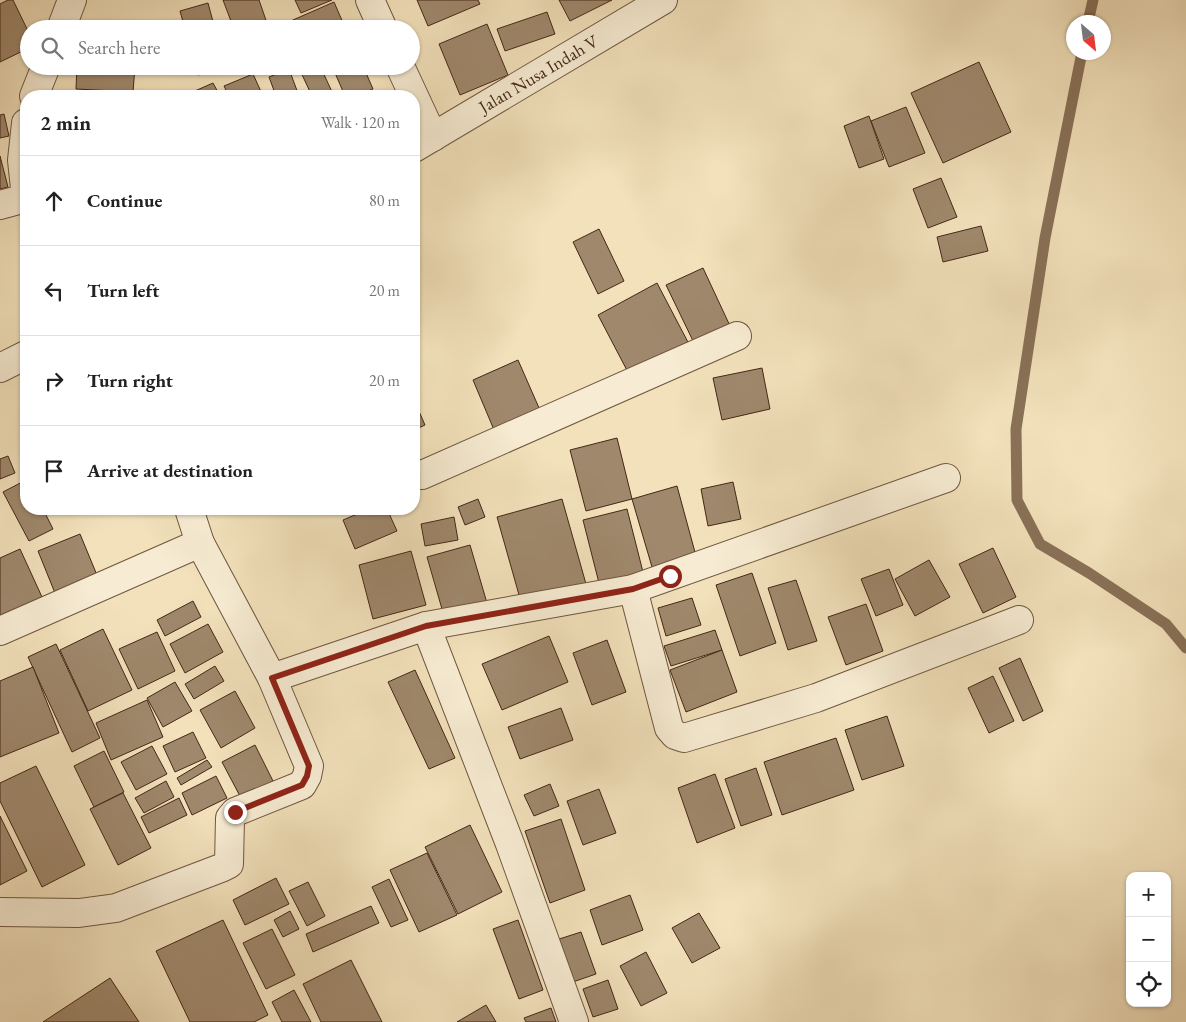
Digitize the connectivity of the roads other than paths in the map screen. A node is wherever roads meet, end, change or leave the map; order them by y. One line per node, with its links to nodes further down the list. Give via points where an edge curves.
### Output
1 (72, 0): 4 (street)
2 (370, 0): 5 (street)
3 (663, 0): 10 (street, Jalan Nusa Indah V)
4 (64, 20)
5 (379, 20)
6 (42, 75): 8 (street)
7 (403, 75): 9 (street)
8 (36, 90)
9 (407, 90)
10 (423, 143)
11 (20, 200): 12 (street)
12 (0, 205)
13 (737, 336): 16 (street)
14 (20, 358): 15 (street)
15 (0, 368)
16 (420, 475)
17 (946, 478): 20 (street)
18 (196, 515): 19 (street)
19 (200, 543): 23 (street); 24 (street)
20 (633, 589): 21 (street, via 669,728 684,738 816,698); 22 (street)
21 (1019, 620)
22 (426, 626): 24 (street); 26 (street)
23 (0, 631)
24 (272, 678): 25 (street, via 309,766 307,776 302,785 235,812 230,818 229,864 116,908 78,913)
25 (0, 912)
26 (574, 1022)

